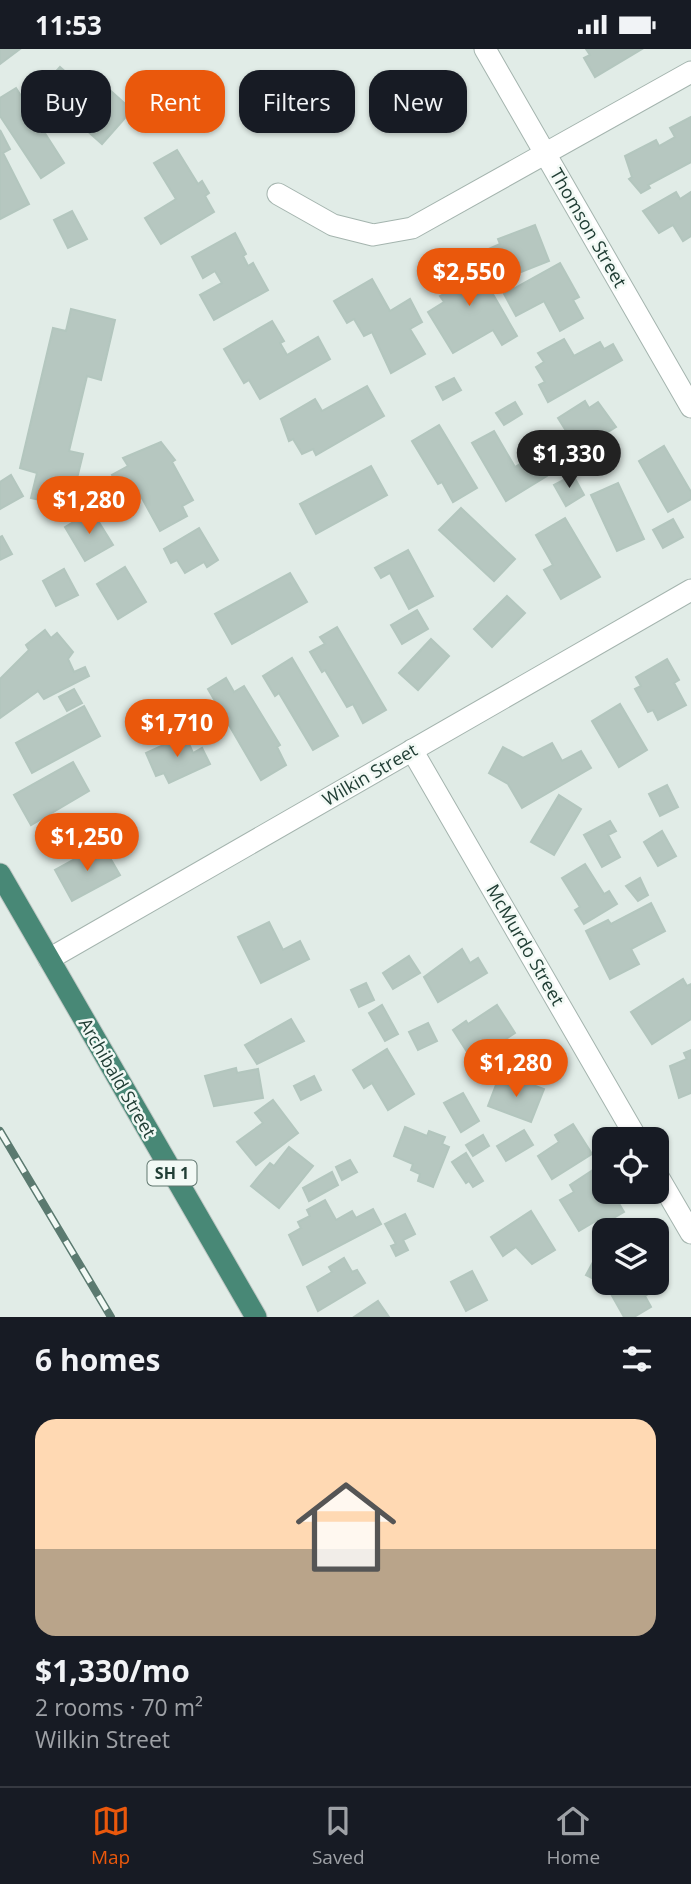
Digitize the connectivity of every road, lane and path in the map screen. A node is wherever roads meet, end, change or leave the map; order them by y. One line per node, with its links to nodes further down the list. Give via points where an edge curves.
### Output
1 (485, 49): 3 (street, Thomson Street)
2 (691, 72): 3 (street)
3 (544, 152): 4 (street, via 412,228 373,235 333,225); 5 (street, Thomson Street)
4 (278, 194)
5 (691, 407)
6 (691, 590): 7 (street, Wilkin Street)
7 (412, 750): 9 (street, Wilkin Street); 10 (street, McMurdo Street)
8 (0, 874): 9 (highway, Archibald Street / SH 1)
9 (49, 958): 13 (highway, Archibald Street / SH 1)
10 (630, 1127)
11 (669, 1195): 12 (street)
12 (691, 1233)
13 (256, 1317)

